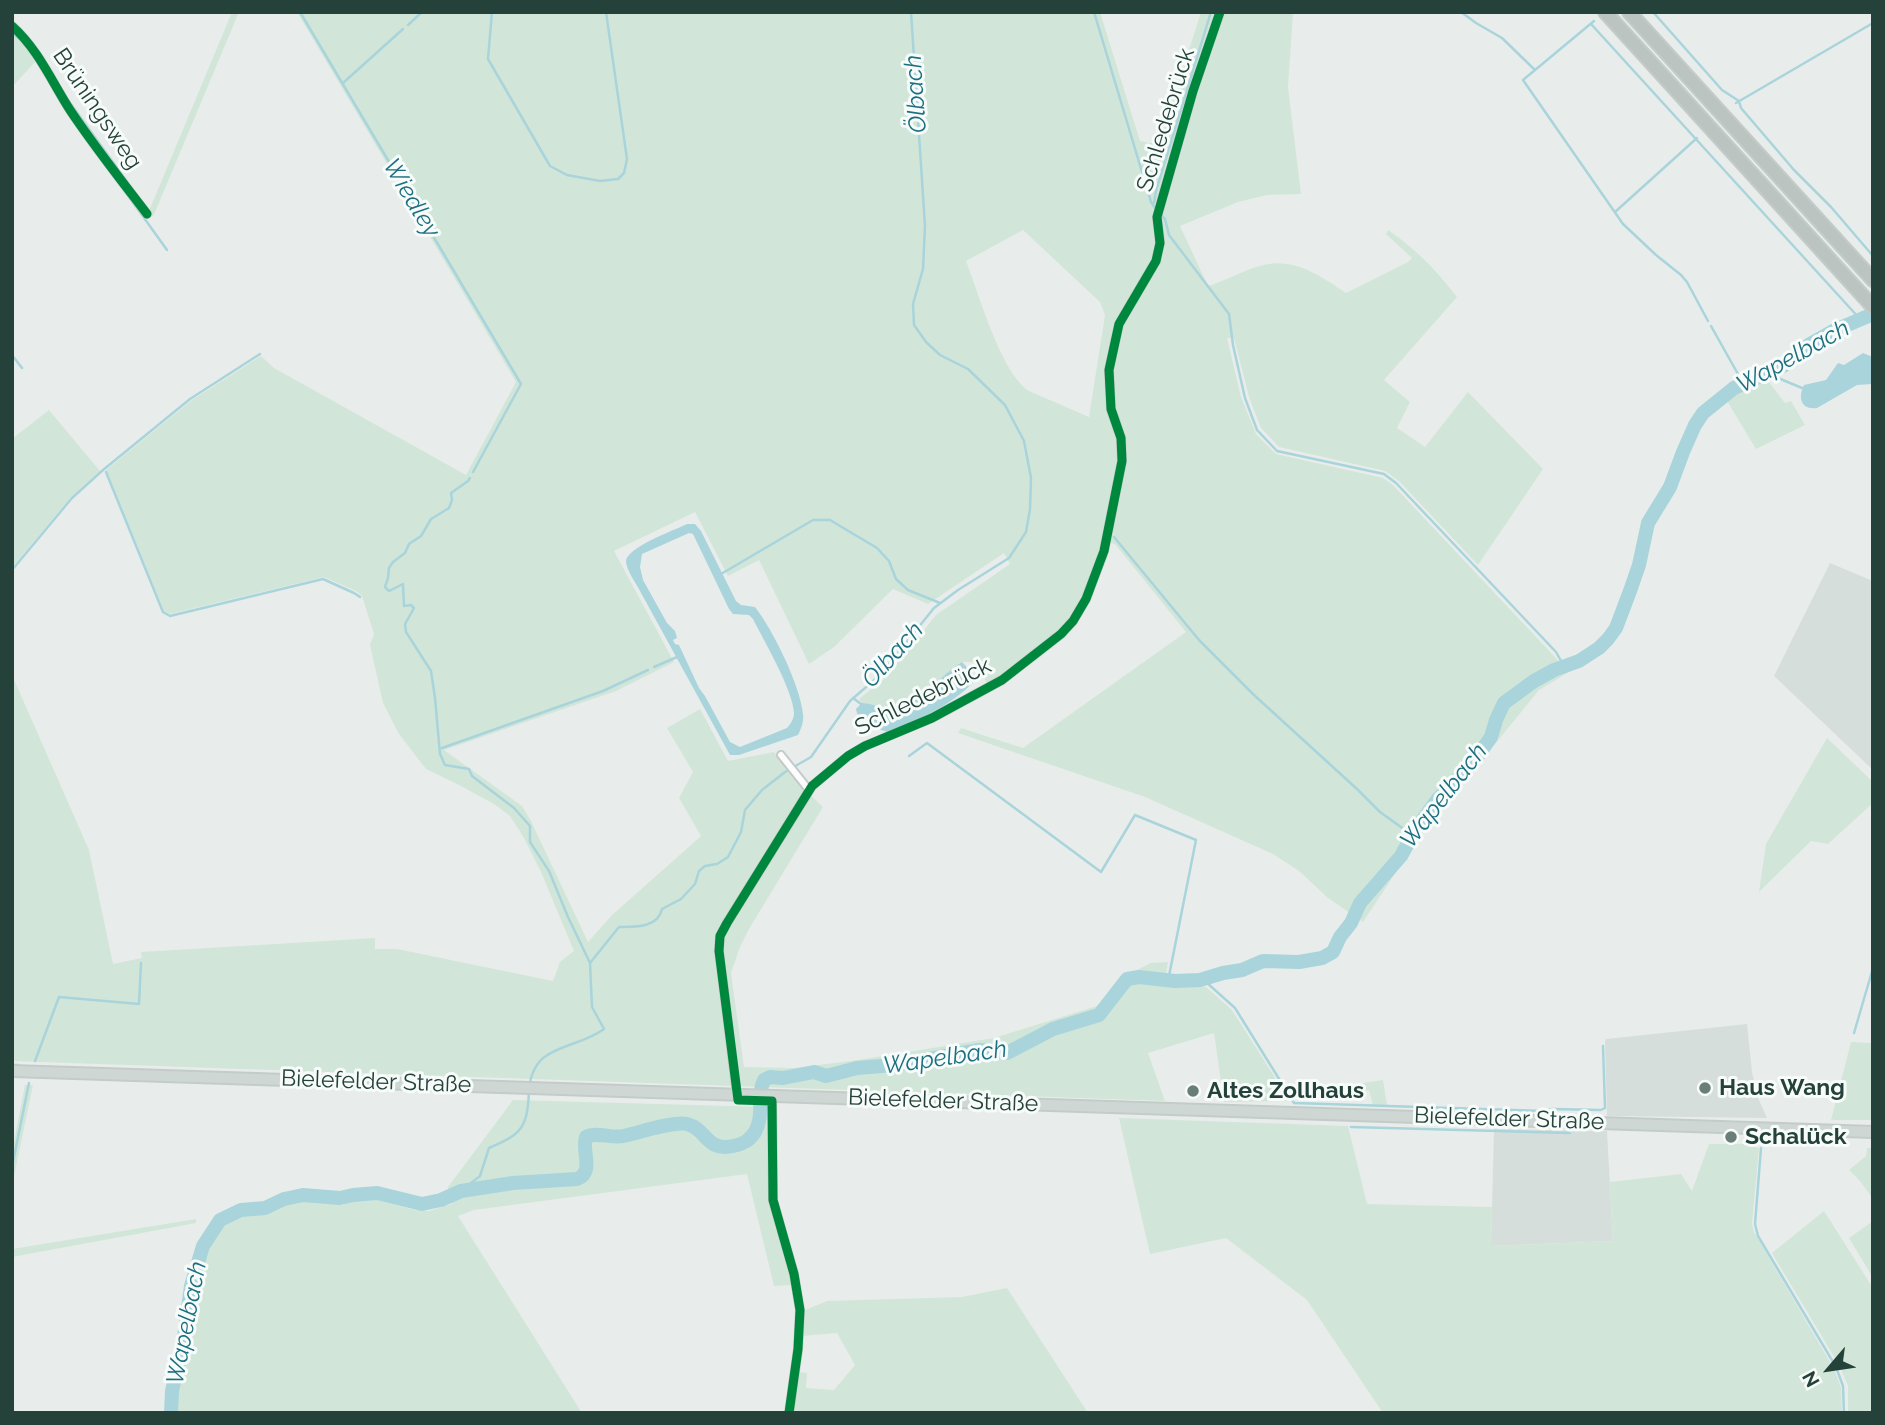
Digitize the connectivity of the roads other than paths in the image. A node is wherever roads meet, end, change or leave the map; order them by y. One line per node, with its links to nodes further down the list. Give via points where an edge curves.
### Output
1 (1220, 12): 9 (street, Schledebrück, via 1157,217 1160,243 1156,261 1119,324 1109,370 1111,409 1121,438 1122,461 1104,551 1086,599 1060,634 1002,680 932,718 865,746)
2 (1605, 12): 7 (highway)
3 (1629, 12): 6 (highway)
4 (12, 26): 5 (street, Brüningsweg, via 36,53 71,111)
5 (147, 214)
6 (1873, 280)
7 (1871, 305)
8 (781, 755): 9 (street)
9 (809, 790): 11 (street, Schledebrück, via 720,936)
10 (12, 1071): 11 (main road, Bielefelder Straße)
11 (737, 1094): 12 (main road, Bielefelder Straße)
12 (770, 1095): 13 (main road, Bielefelder Straße); 14 (street, via 774,1200 800,1310)
13 (1873, 1132)
14 (789, 1413)

